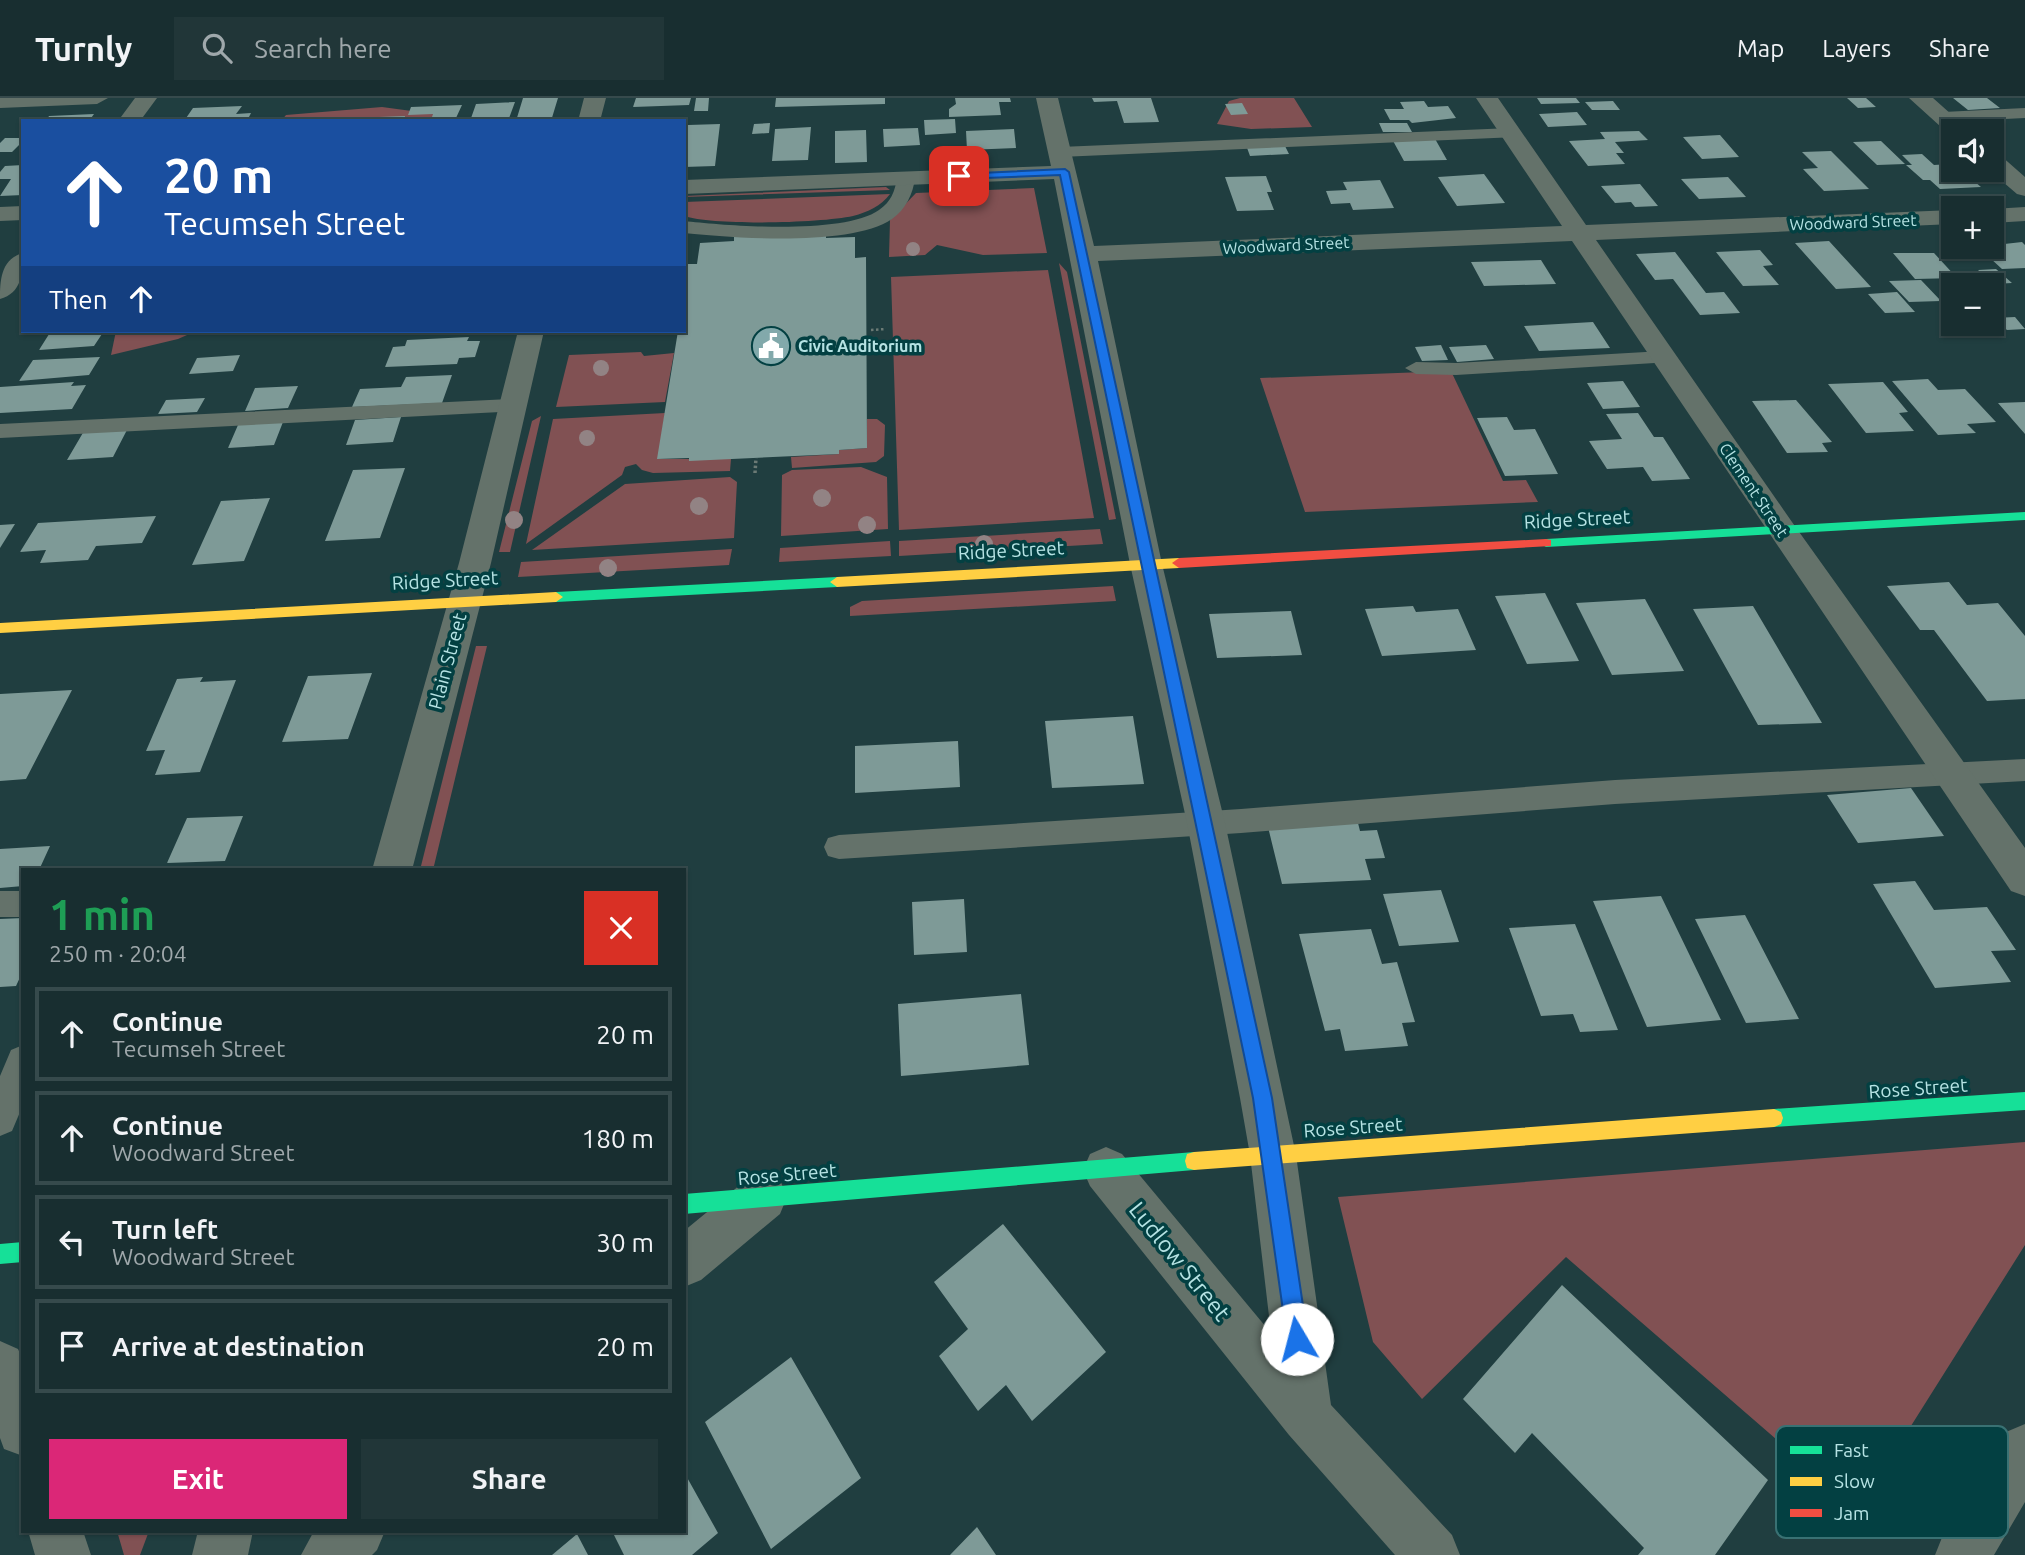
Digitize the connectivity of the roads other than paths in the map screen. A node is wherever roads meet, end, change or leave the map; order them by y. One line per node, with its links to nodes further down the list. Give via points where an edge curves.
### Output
1 (97, 98): 7 (street)
2 (146, 98): 9 (street)
3 (595, 98): 10 (street)
4 (1047, 98): 14 (street)
5 (1487, 98): 13 (street, Clement Street)
6 (1920, 98): 11 (street)
7 (0, 102)
8 (2025, 113): 12 (lane)
9 (130, 119)
10 (590, 119)
11 (1945, 119)
12 (1985, 119)
13 (1511, 133): 14 (lane); 25 (street, Clement Street)
14 (1062, 162): 16 (street); 26 (street)
15 (2004, 171): 18 (street)
16 (906, 178): 17 (street); 24 (lane, via 903,197 893,209 880,219 856,226 723,232)
17 (686, 187)
18 (2025, 189)
19 (21, 213): 20 (street)
20 (0, 214)
21 (2025, 214): 22 (street)
22 (2004, 215)
23 (1941, 218): 25 (street, Woodward Street)
24 (686, 227)
25 (1581, 233): 26 (street, Woodward Street); 30 (street, Clement Street)
26 (1083, 254): 36 (street)
27 (21, 264): 28 (street)
28 (0, 291)
29 (530, 333): 32 (street, Plain Street)
30 (1663, 357): 31 (lane); 35 (street, Clement Street)
31 (1416, 368)
32 (512, 406): 33 (lane); 37 (street, Plain Street)
33 (0, 432)
34 (2025, 516): 35 (street, Ridge Street)
35 (1781, 530): 36 (street, Ridge Street); 40 (street, Clement Street)
36 (1146, 564): 37 (street, Ridge Street); 41 (street)
37 (463, 601): 38 (street, Ridge Street); 43 (street, Plain Street)
38 (0, 628)
39 (2025, 770): 40 (lane)
40 (1951, 775): 41 (lane, via 1615,792); 44 (street, Clement Street)
41 (1206, 823): 42 (lane); 50 (street)
42 (839, 847)
43 (393, 868)
44 (2025, 879)
45 (0, 904): 46 (lane)
46 (21, 904)
47 (21, 1066): 49 (lane)
48 (2025, 1101): 50 (street, Rose Street)
49 (0, 1119)
50 (1273, 1155): 51 (street, Rose Street); 58 (street)
51 (1106, 1170): 52 (street, Rose Street); 58 (street, Ludlow Street)
52 (764, 1197): 53 (street, Rose Street); 56 (street)
53 (686, 1204)
54 (21, 1252): 55 (street)
55 (0, 1254)
56 (686, 1261)
57 (0, 1367): 59 (street)
58 (1307, 1417): 69 (street, Ludlow Street)
59 (21, 1425)
60 (2025, 1451): 61 (street)
61 (2008, 1480)
62 (56, 1533): 66 (street)
63 (226, 1533): 67 (street)
64 (356, 1533): 68 (street)
65 (1973, 1538): 70 (street)
66 (63, 1555)
67 (220, 1555)
68 (330, 1555)
69 (1432, 1555)
70 (1963, 1555)

